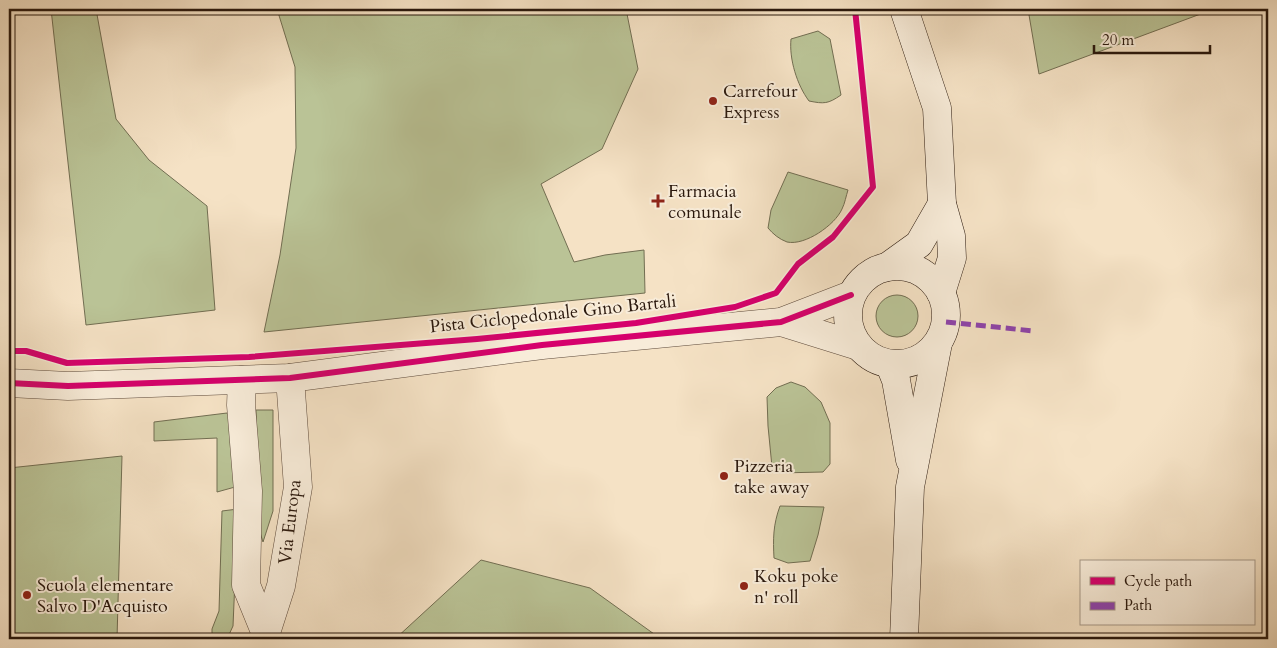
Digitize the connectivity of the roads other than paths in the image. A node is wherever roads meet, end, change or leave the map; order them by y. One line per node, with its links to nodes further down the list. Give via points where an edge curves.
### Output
1 (904, 9): 2 (street, via 937,108)
2 (942, 204): 3 (street, via 919,244); 4 (street, via 951,236 952,258)
3 (887, 267): 4 (street, via 904,266 919,271 932,280); 5 (street, via 860,282)
4 (941, 293): 7 (street, via 946,307 946,322)
5 (851, 295): 6 (street); 8 (street, via 850,330)
6 (781, 322): 8 (street); 10 (street, via 542,345)
7 (938, 343): 9 (street, via 925,356 908,364); 13 (street)
8 (858, 346): 9 (street, via 872,359)
9 (890, 364): 13 (street, via 896,380)
10 (290, 378): 11 (street); 14 (street, Via Europa, via 298,487 281,586)
11 (242, 380): 12 (street, via 68,386); 14 (street, Via Europa, via 248,491 246,585)
12 (9, 383)
13 (912, 477): 15 (street)
14 (265, 637)
15 (904, 639)

